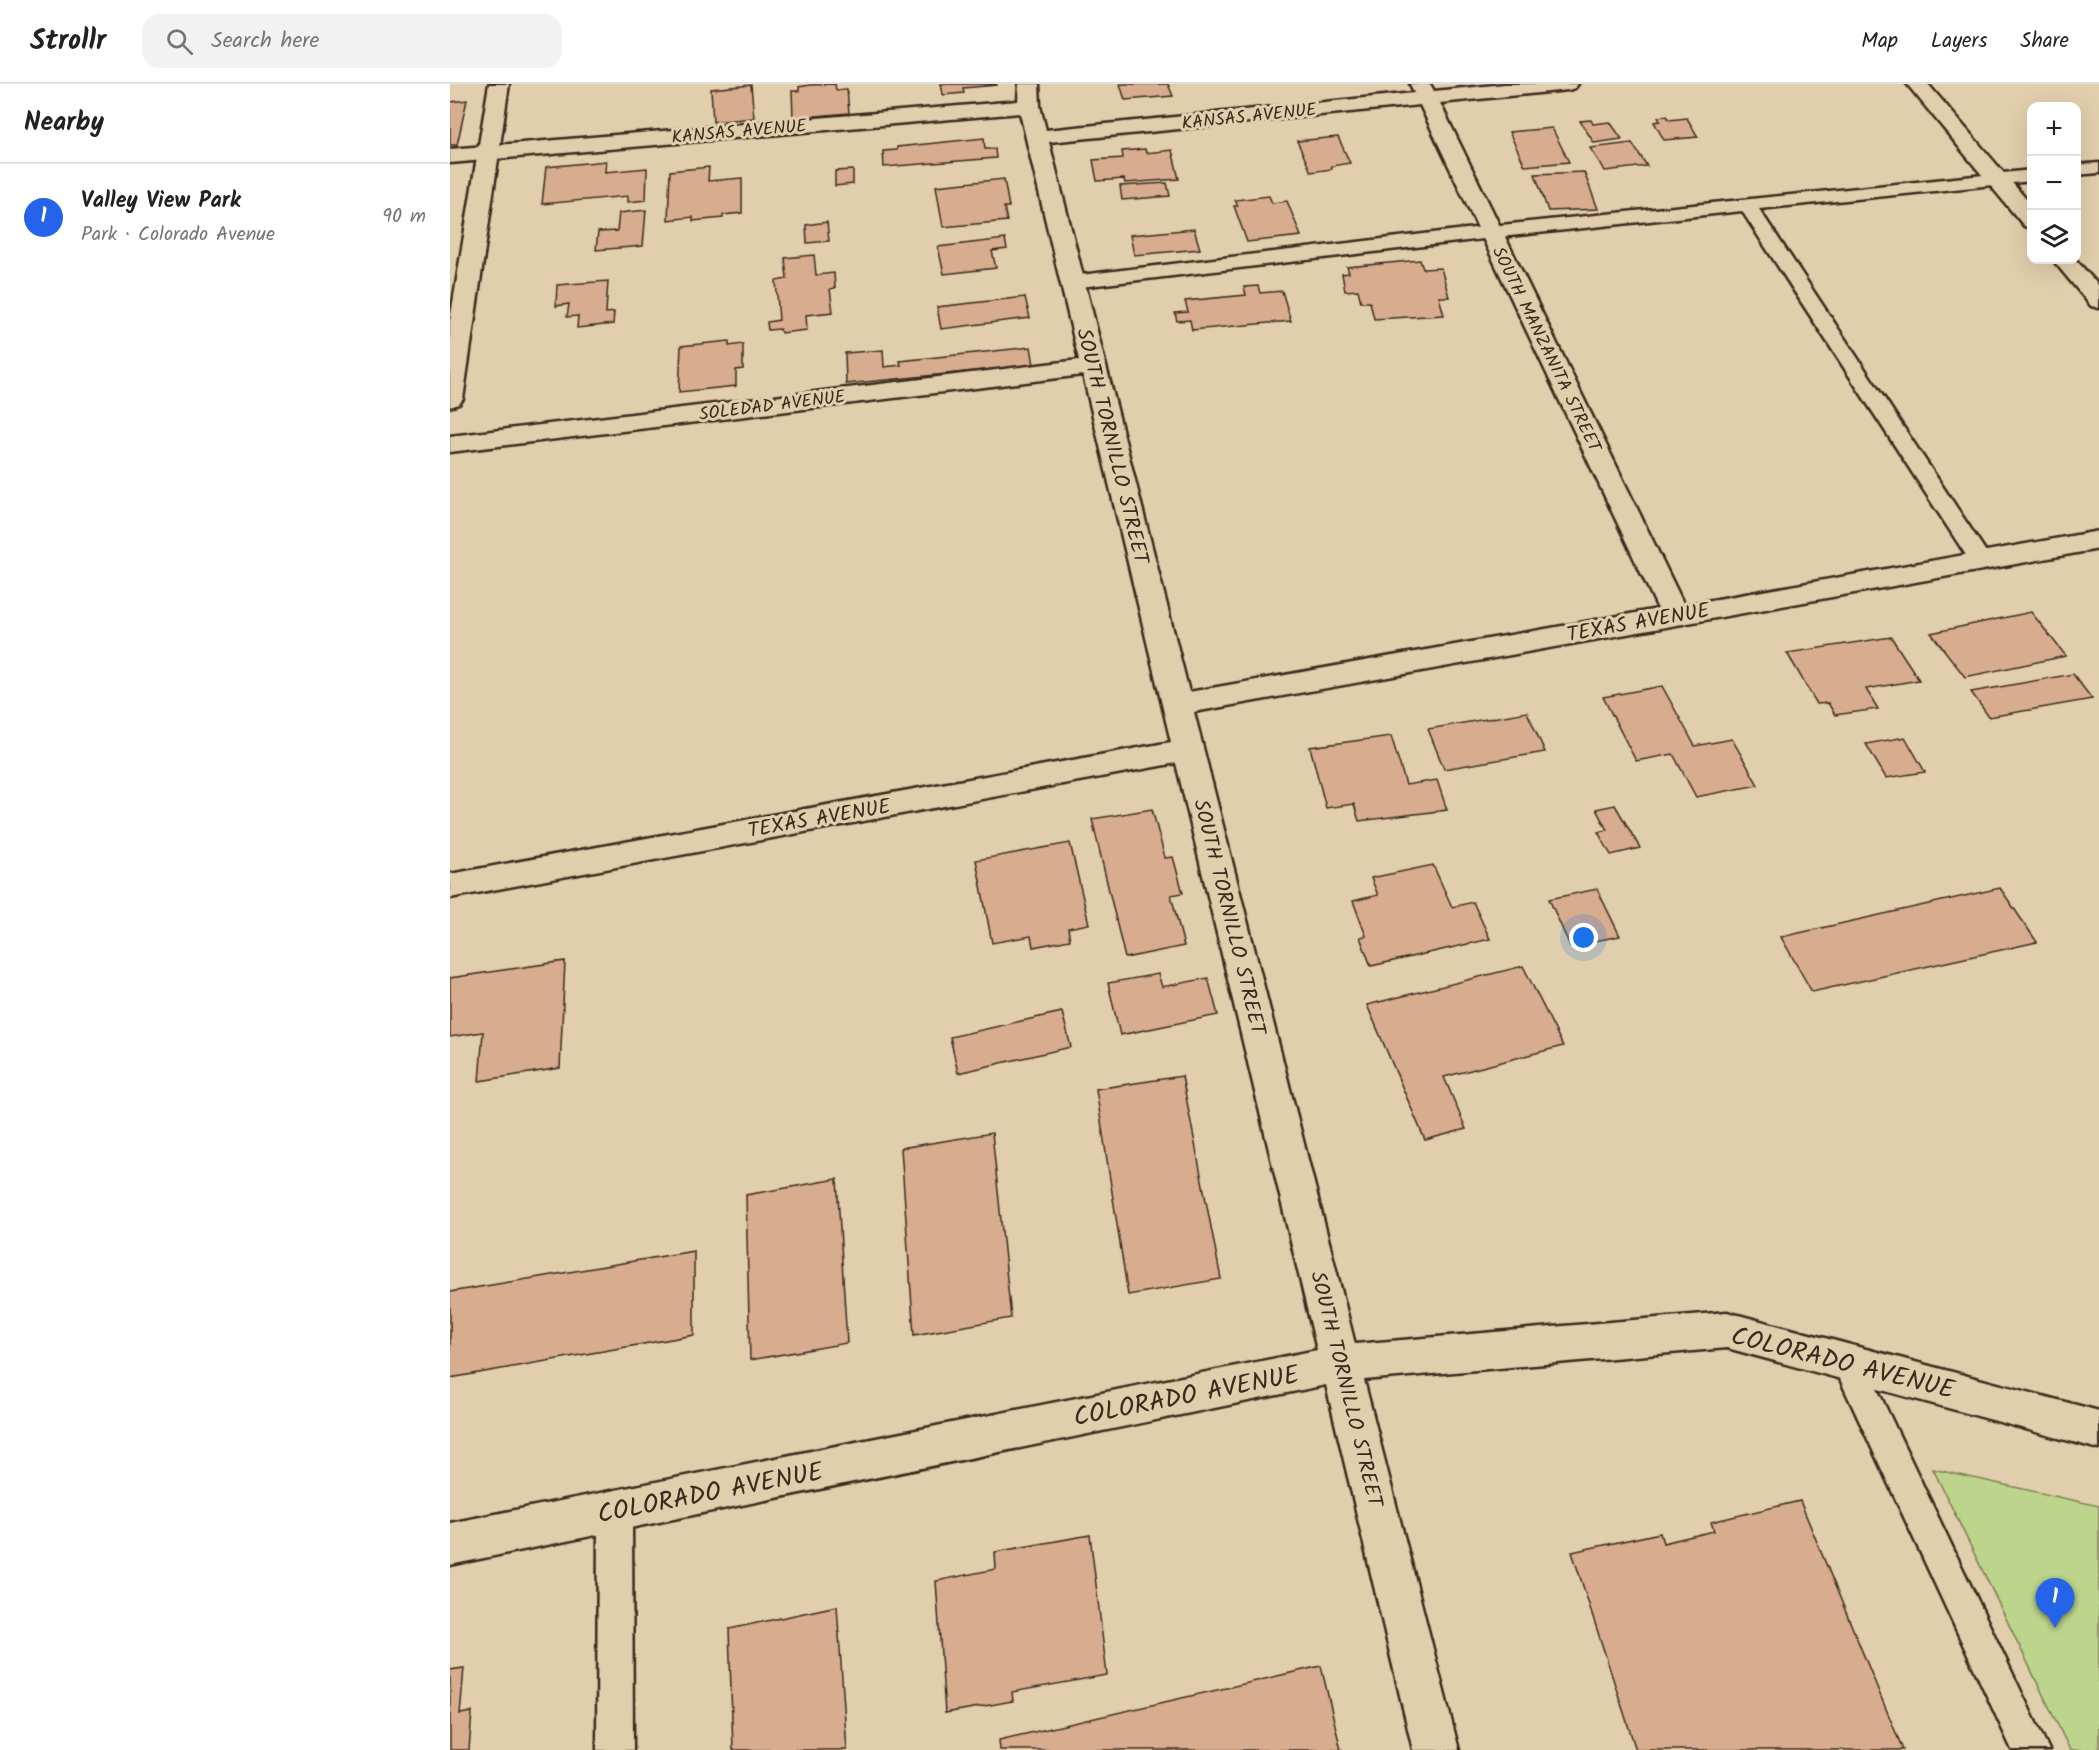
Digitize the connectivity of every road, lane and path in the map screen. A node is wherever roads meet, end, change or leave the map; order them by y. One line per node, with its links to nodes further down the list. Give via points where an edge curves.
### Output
1 (499, 84): 7 (street)
2 (1568, 84): 4 (street, KANSAS AVENUE)
3 (1917, 84): 12 (street)
4 (1423, 91): 6 (street, KANSAS AVENUE); 15 (street, SOUTH MANZANITA STREET)
5 (1029, 95): 6 (street, SOUTH TORNILLO STREET); 7 (street, KANSAS AVENUE)
6 (1037, 137): 17 (street, SOUTH TORNILLO STREET)
7 (487, 152): 8 (street, KANSAS AVENUE); 20 (street)
8 (450, 156)
9 (2099, 168): 10 (lane)
10 (2081, 170)
11 (2027, 175): 12 (lane)
12 (1996, 178): 13 (lane); 14 (street)
13 (1746, 205): 15 (lane); 23 (lane)
14 (2027, 216)
15 (1491, 232): 17 (lane); 24 (street, SOUTH MANZANITA STREET)
16 (2067, 264): 18 (street)
17 (1072, 282): 19 (street, SOUTH TORNILLO STREET)
18 (2099, 301)
19 (1093, 366): 21 (street, SOLEDAD AVENUE); 25 (street, SOUTH TORNILLO STREET)
20 (450, 399)
21 (450, 444)
22 (2099, 540): 23 (street, TEXAS AVENUE)
23 (1981, 561): 24 (street, TEXAS AVENUE)
24 (1675, 615): 25 (street, TEXAS AVENUE)
25 (1177, 705): 26 (street, SOUTH TORNILLO STREET)
26 (1188, 750): 27 (street, TEXAS AVENUE); 29 (street, SOUTH TORNILLO STREET)
27 (450, 886)
28 (1848, 1362): 29 (street, COLORADO AVENUE, via 1727,1330); 30 (street, COLORADO AVENUE); 35 (lane)
29 (1341, 1364): 31 (street, COLORADO AVENUE); 34 (street, SOUTH TORNILLO STREET)
30 (2099, 1430)
31 (615, 1511): 32 (street, COLORADO AVENUE); 33 (lane)
32 (450, 1544)
33 (615, 1750)
34 (1436, 1750)
35 (2031, 1750)

